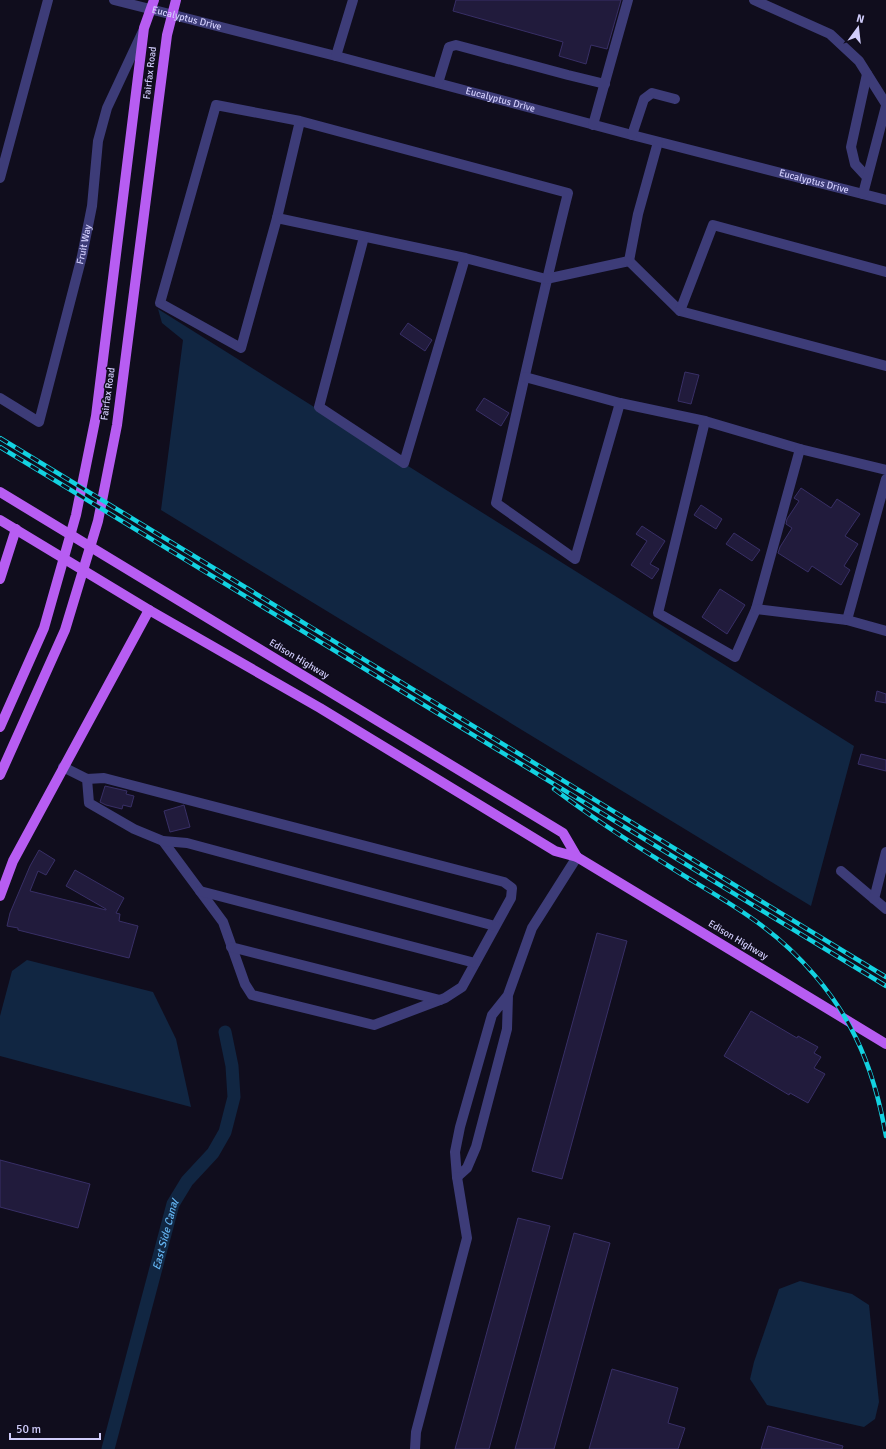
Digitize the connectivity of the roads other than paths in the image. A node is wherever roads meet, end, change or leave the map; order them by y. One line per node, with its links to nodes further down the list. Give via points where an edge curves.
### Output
1 (48, 0): 22 (street)
2 (114, 0): 8 (street, Eucalyptus Drive)
3 (154, 0): 8 (main road, Fairfax Road)
4 (176, 0): 9 (main road, Fairfax Road)
5 (353, 0): 11 (street)
6 (628, 0): 14 (street)
7 (754, 0): 12 (street, via 830,34 859,61)
8 (151, 10): 9 (street, Eucalyptus Drive); 10 (main road, Fairfax Road)
9 (172, 15): 11 (street, Eucalyptus Drive); 50 (main road, Fairfax Road, via 167,35 117,425 98,521 65,630)
10 (144, 28): 34 (street, Fruit Way, via 107,108 98,141 92,206 82,256 39,422); 48 (main road, Fairfax Road, via 96,416 76,515 44,628)
11 (336, 56): 13 (street, Eucalyptus Drive)
12 (867, 74): 16 (street); 21 (street, via 851,147 855,164)
13 (438, 83): 14 (street, via 449,47 456,45); 18 (street, Eucalyptus Drive)
14 (605, 84): 18 (street)
15 (675, 99): 19 (street, via 652,93 644,99)
16 (886, 105): 21 (street)
17 (300, 121): 25 (street); 25 (street, via 216,105 160,303 241,348); 30 (street, via 568,193)
18 (594, 125): 19 (street, Eucalyptus Drive)
19 (632, 135): 20 (street, Eucalyptus Drive)
20 (658, 142): 23 (street, Eucalyptus Drive); 28 (street, via 638,214)
21 (867, 177): 23 (street)
22 (0, 178)
23 (863, 194): 24 (street, Eucalyptus Drive)
24 (886, 200)
25 (277, 218): 26 (street)
26 (364, 237): 27 (street); 27 (street, via 319,407 404,464)
27 (465, 258): 30 (street)
28 (629, 261): 30 (street); 31 (street)
29 (886, 272): 31 (street, via 713,225)
30 (546, 279): 33 (street)
31 (680, 311): 32 (street)
32 (886, 366)
33 (525, 377): 35 (street); 35 (street, via 496,503 575,559)
34 (0, 398)
35 (620, 403): 36 (street)
36 (705, 421): 37 (street); 44 (street, via 658,612 735,657)
37 (800, 449): 38 (street); 44 (street)
38 (886, 470)
39 (886, 479): 46 (street)
40 (0, 492): 54 (main road, Edison Highway, via 563,834)
41 (0, 520): 42 (main road, Edison Highway)
42 (16, 529): 43 (main road); 45 (main road, Edison Highway)
43 (0, 579)
44 (756, 609): 46 (street)
45 (150, 610): 49 (main road); 54 (main road, Edison Highway, via 320,708 555,851)
46 (847, 620): 47 (street)
47 (886, 631)
48 (0, 727)
49 (63, 766): 51 (street); 57 (main road, via 13,861)
50 (0, 775)
51 (87, 779): 52 (street, via 89,803 134,829); 60 (street, via 104,778 504,882 512,888 511,898)
52 (163, 841): 56 (street); 60 (street, via 194,845)
53 (886, 852): 58 (street)
54 (577, 857): 63 (street, via 532,928); 65 (main road, Edison Highway)
55 (841, 871): 58 (street)
56 (200, 891): 61 (street, via 223,922); 62 (street)
57 (0, 896)
58 (874, 899): 59 (street)
59 (886, 908)
60 (495, 926): 62 (street)
61 (231, 948): 64 (street); 64 (street, via 252,995 374,1025)
62 (475, 963): 64 (street, via 462,986)
63 (508, 995): 66 (street, via 507,1029 476,1147 467,1168); 66 (street, via 492,1015 460,1127 455,1152)
64 (440, 1000)
65 (886, 1044)
66 (458, 1177): 67 (street, via 467,1238 416,1432)
67 (415, 1449)

